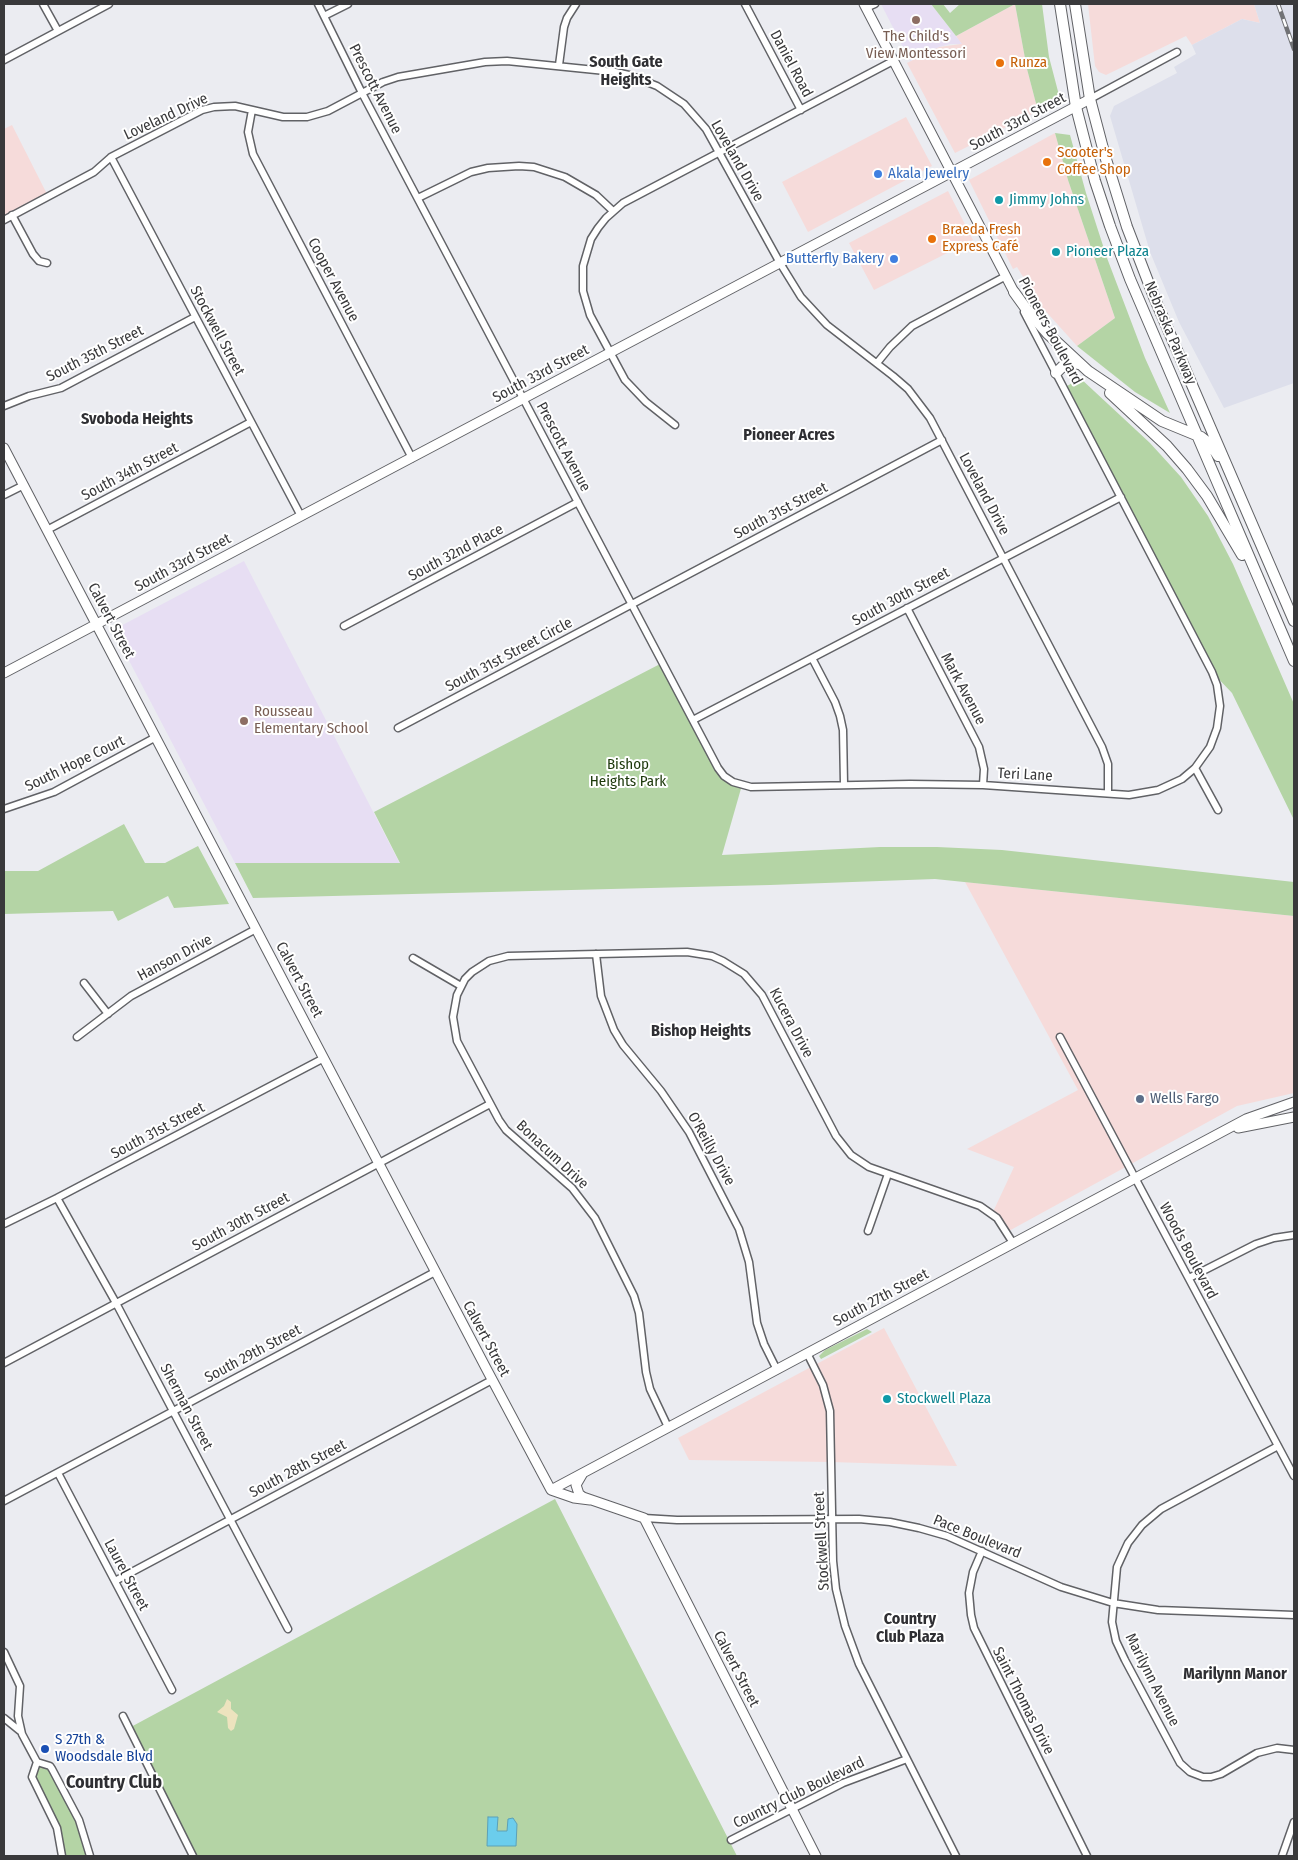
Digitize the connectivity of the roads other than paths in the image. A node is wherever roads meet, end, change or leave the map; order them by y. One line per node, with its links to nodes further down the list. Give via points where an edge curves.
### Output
1 (43, 4): 12 (street)
2 (109, 4): 12 (street)
3 (318, 4): 11 (street, Prescott Avenue)
4 (348, 4): 11 (street)
5 (576, 4): 16 (street, via 564,27)
6 (745, 4): 21 (street, Daniel Road)
7 (875, 4): 10 (street)
8 (1060, 4): 19 (main road, Nebraska Parkway)
9 (1075, 4): 18 (main road, Nebraska Parkway)
10 (865, 6): 15 (main road, Pioneers Boulevard)
11 (324, 16): 17 (street, Prescott Avenue)
12 (58, 31): 14 (street)
13 (1177, 52): 18 (street)
14 (4, 60)
15 (893, 61): 21 (street); 24 (main road, Pioneers Boulevard)
16 (559, 65): 17 (street, Loveland Drive, via 485,62 407,75); 22 (street, Loveland Drive, via 615,72 657,86 684,104 706,128)
17 (362, 93): 20 (street, Loveland Drive, via 328,111 307,117 283,117); 25 (street, Prescott Avenue)
18 (1090, 99): 19 (main road, South 33rd Street); 51 (main road, Nebraska Parkway, via 1110,175 1140,262)
19 (1076, 107): 24 (main road, South 33rd Street); 43 (main road, Nebraska Parkway, via 1114,239)
20 (252, 110): 23 (street, Loveland Drive, via 226,105 202,110); 46 (street, Cooper Avenue, via 248,132 253,154)
21 (801, 110): 22 (street)
22 (720, 152): 26 (street); 30 (street, Loveland Drive)
23 (111, 157): 27 (street, Loveland Drive, via 94,172); 33 (street, Stockwell Street)
24 (952, 172): 30 (main road, South 33rd Street); 31 (main road, Pioneers Boulevard)
25 (418, 198): 26 (street, via 471,172 519,166 565,176 596,195); 39 (street, Prescott Avenue)
26 (613, 211): 34 (street, via 591,239 582,278 588,310)
27 (12, 215): 28 (street, Loveland Drive); 29 (street, via 32,254)
28 (4, 220)
29 (47, 263)
30 (780, 263): 34 (main road, South 33rd Street); 35 (street, Loveland Drive, via 813,311)
31 (1006, 276): 32 (main road, Pioneers Boulevard); 35 (street, via 912,326)
32 (1014, 292): 36 (main road, via 1042,328); 38 (street, Pioneers Boulevard)
33 (195, 317): 40 (street, South 35th Street, via 61,388); 41 (street, Stockwell Street)
34 (610, 353): 39 (main road, South 33rd Street); 42 (street, via 635,391)
35 (877, 363): 44 (street, Loveland Drive, via 919,402)
36 (1078, 364): 37 (main road); 38 (main road, via 1064,365)
37 (1088, 371): 43 (main road, via 1156,417); 57 (main road, via 1166,446 1207,496)
38 (1056, 373): 49 (street, Pioneers Boulevard)
39 (524, 398): 46 (main road, South 33rd Street); 50 (street, Prescott Avenue)
40 (4, 406)
41 (251, 422): 52 (street, Stockwell Street); 53 (street, South 34th Street)
42 (675, 424)
43 (1197, 435): 51 (main road, via 1213,449); 57 (main road, Nebraska Parkway)
44 (942, 440): 54 (street, Loveland Drive); 55 (street, South 31st Street)
45 (4, 448): 47 (main road, Calvert Street)
46 (412, 458): 52 (main road, South 33rd Street)
47 (24, 485): 48 (street); 53 (main road, Calvert Street)
48 (4, 495)
49 (1121, 497): 54 (street, South 30th Street); 63 (street, Pioneers Boulevard)
50 (578, 502): 55 (street, Prescott Avenue); 60 (street, South 32nd Place)
51 (1245, 508): 58 (main road, Nebraska Parkway)
52 (301, 516): 59 (main road, South 33rd Street)
53 (47, 530): 59 (main road, Calvert Street)
54 (1003, 558): 56 (street, South 30th Street); 72 (street, Loveland Drive, via 1102,747 1108,764)
55 (632, 604): 65 (street, Prescott Avenue); 66 (street, South 31st Street Circle)
56 (907, 608): 61 (street, South 30th Street); 71 (street, Mark Avenue, via 979,747 984,769)
57 (1274, 616): 62 (main road, Nebraska Parkway)
58 (1294, 621)
59 (97, 624): 64 (main road, South 33rd Street); 67 (main road, Calvert Street)
60 (344, 626)
61 (812, 658): 65 (street, South 30th Street); 69 (street, via 840,716)
62 (1294, 662)
63 (1212, 672): 68 (street, Teri Lane, via 1220,706 1218,728 1210,747)
64 (4, 673)
65 (693, 720): 70 (street, Prescott Avenue, via 724,776)
66 (398, 728)
67 (156, 737): 73 (street, South Hope Court, via 54,792); 75 (main road, Calvert Street)
68 (1195, 768): 72 (street, Teri Lane, via 1182,779 1158,790 1129,795); 74 (street)
69 (844, 784): 70 (street, Teri Lane); 71 (street, Teri Lane)
70 (742, 785)
71 (983, 785): 72 (street, Teri Lane)
72 (1108, 793)
73 (4, 809)
74 (1218, 810)
75 (256, 929): 80 (street, Hanson Drive, via 148,986); 83 (main road, Calvert Street)
76 (596, 954): 79 (street, Kucera Drive, via 498,958 472,972); 89 (street, Kucera Drive, via 699,953 724,961 744,974 762,995 843,1146 861,1162); 101 (street, O'Reilly Drive, via 601,996 614,1030 685,1125 739,1229 749,1262 757,1323)
77 (413, 958): 79 (street)
78 (84, 983): 80 (street)
79 (461, 986): 85 (street, Bonacum Drive, via 454,1004 454,1029)
80 (108, 1014): 81 (street, Hanson Drive)
81 (77, 1037)
82 (1060, 1037): 90 (street, Woods Boulevard)
83 (324, 1058): 88 (main road, Calvert Street); 91 (street, South 31st Street)
84 (1294, 1102): 87 (main road, South 27th Street, via 1262,1112)
85 (490, 1104): 88 (street, South 30th Street); 104 (street, Bonacum Drive, via 506,1130 572,1188 595,1218 634,1296 650,1389)
86 (1294, 1117): 87 (main road, South 27th Street)
87 (1223, 1132): 90 (main road, South 27th Street)
88 (379, 1163): 96 (main road, Calvert Street); 98 (street, South 30th Street)
89 (888, 1174): 93 (street); 95 (street, Kucera Drive, via 980,1206 997,1218)
90 (1136, 1178): 95 (main road, South 27th Street); 97 (street, Woods Boulevard)
91 (57, 1198): 92 (street, South 31st Street); 98 (street, Sherman Street)
92 (4, 1224)
93 (868, 1231)
94 (1294, 1236): 97 (street, via 1256,1244)
95 (1013, 1243): 99 (main road, South 27th Street)
96 (435, 1272): 102 (main road, Calvert Street); 103 (street, South 29th Street)
97 (1189, 1278): 105 (street, Woods Boulevard)
98 (116, 1303): 100 (street, South 30th Street); 103 (street, Sherman Street)
99 (808, 1353): 101 (main road, South 27th Street); 114 (street, Stockwell Street, via 823,1385 830,1411)
100 (4, 1363)
101 (777, 1370): 104 (main road, South 27th Street)
102 (492, 1380): 109 (main road, Calvert Street); 113 (street, South 28th Street)
103 (174, 1411): 106 (street, South 29th Street); 113 (street, Sherman Street)
104 (668, 1428): 107 (main road, South 27th Street)
105 (1278, 1446): 108 (street, Woods Boulevard); 117 (street, Marilynn Avenue, via 1167,1506 1142,1524 1122,1555)
106 (58, 1472): 111 (street, South 29th Street); 116 (street, Laurel Street)
107 (584, 1472): 109 (main road, South 27th Street); 110 (main road, via 576,1487 579,1494)
108 (1294, 1476)
109 (551, 1490): 110 (main road)
110 (590, 1500): 112 (main road)
111 (4, 1501)
112 (644, 1518): 114 (street, Pace Boulevard); 128 (main road, Calvert Street)
113 (231, 1519): 116 (street, South 28th Street); 119 (street, Sherman Street)
114 (832, 1519): 115 (street, Pace Boulevard, via 905,1524 947,1536); 126 (street, Stockwell Street, via 835,1582 845,1626 859,1664)
115 (982, 1551): 117 (street, Pace Boulevard, via 1068,1590); 136 (street, Saint Thomas Drive, via 970,1584 969,1604 974,1628)
116 (115, 1581): 121 (street, Laurel Street)
117 (1113, 1603): 118 (street, Pace Boulevard, via 1158,1610); 125 (street, Marilynn Avenue, via 1114,1631 1121,1651 1184,1768 1197,1776 1211,1777 1257,1753 1277,1748)
118 (1294, 1616)
119 (288, 1629)
120 (4, 1652): 124 (street, via 20,1686 18,1716)
121 (172, 1690)
122 (123, 1716): 133 (street)
123 (4, 1718): 124 (street)
124 (22, 1734): 127 (street)
125 (1294, 1750)
126 (907, 1759): 128 (street, Country Club Boulevard, via 860,1775); 135 (street, Stockwell Street)
127 (37, 1762): 131 (street, via 32,1776 57,1828); 132 (street, via 52,1769 79,1820)
128 (792, 1809): 130 (street, Country Club Boulevard); 134 (main road, Calvert Street)
129 (1294, 1822): 137 (street)
130 (731, 1840)
131 (62, 1856)
132 (90, 1856)
133 (193, 1856)
134 (816, 1856)
135 (956, 1856)
136 (1087, 1856)
137 (1282, 1856)

